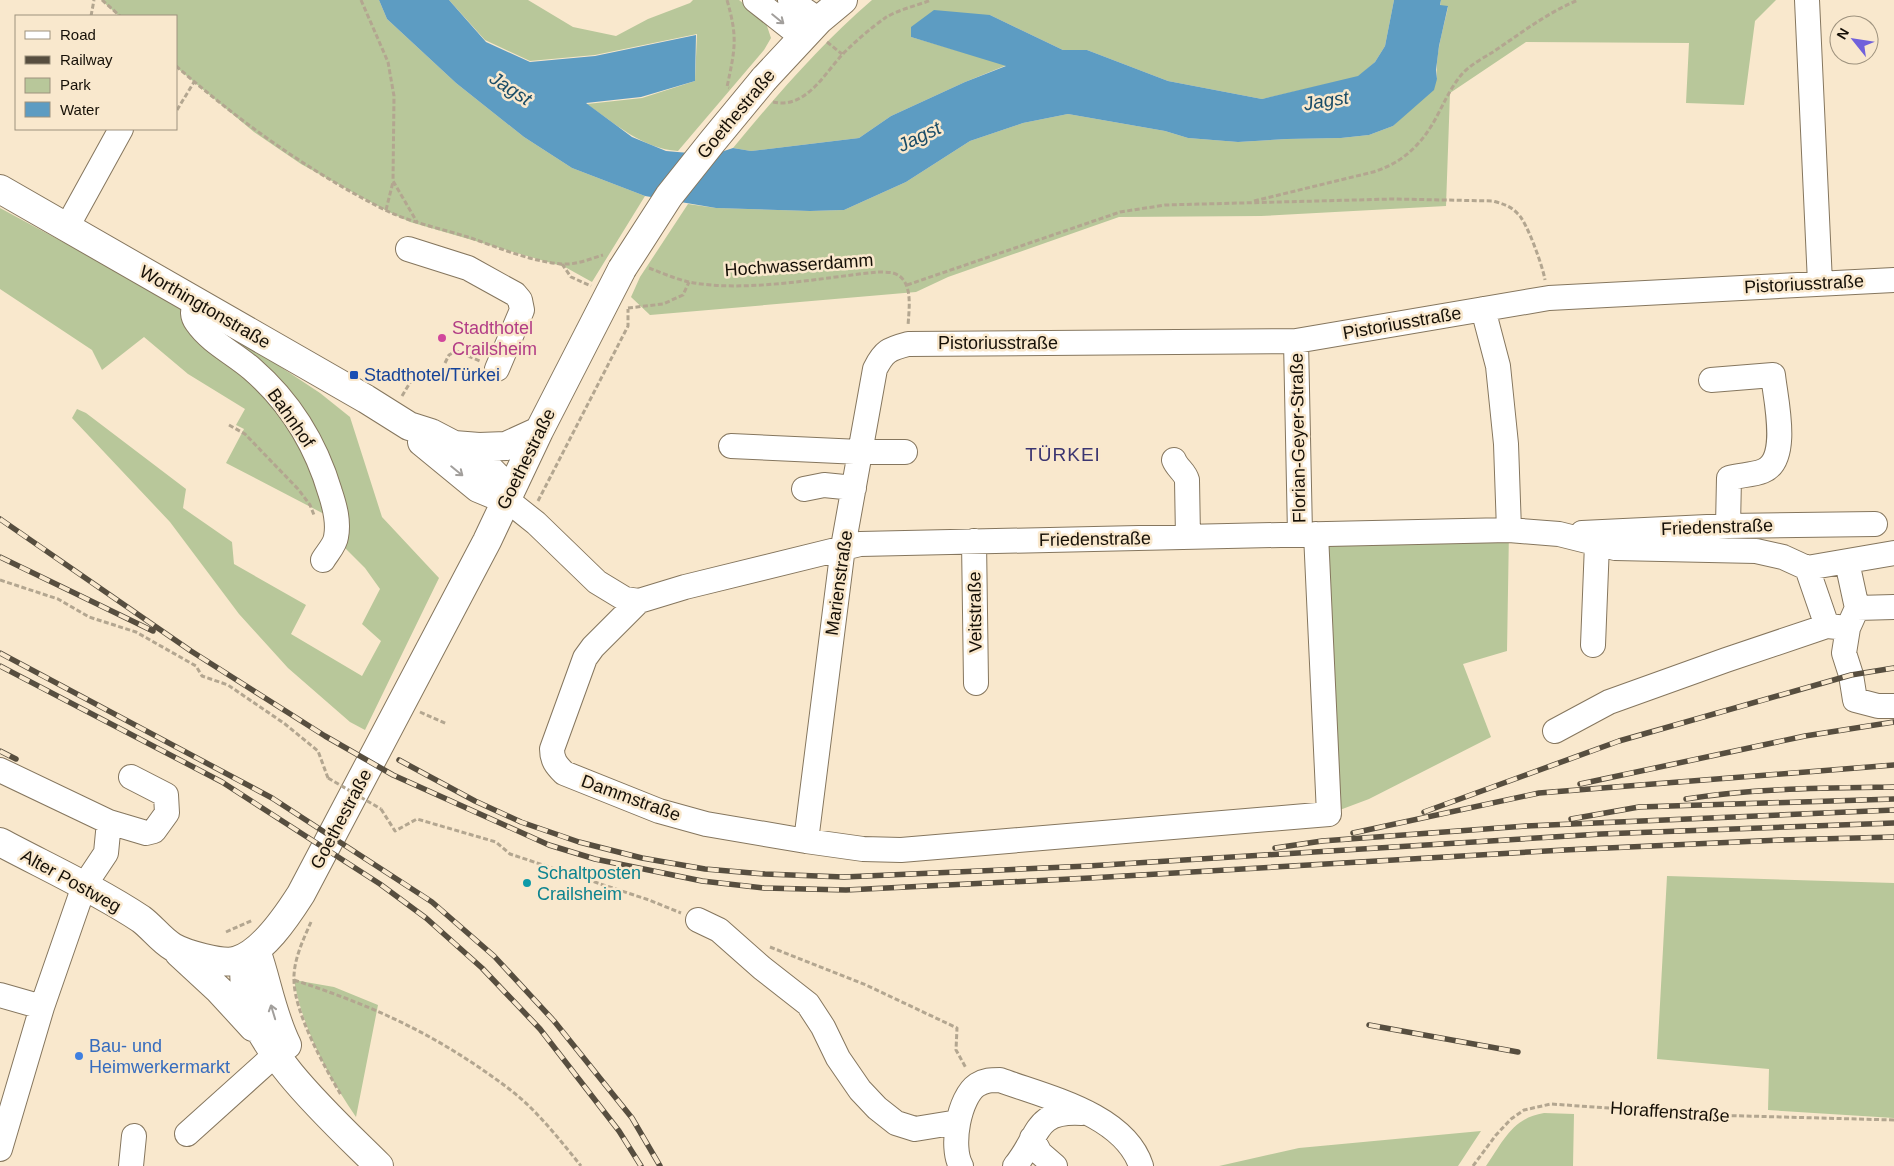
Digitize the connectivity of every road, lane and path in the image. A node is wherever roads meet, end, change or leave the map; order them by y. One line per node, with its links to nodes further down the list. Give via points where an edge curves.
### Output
1 (94, 0): 9 (path)
2 (102, 0): 10 (path)
3 (361, 0): 16 (path, via 388,62 394,96)
4 (755, 0): 11 (street, one-way to 11)
5 (790, 0): 11 (street)
6 (843, 0): 11 (main road, Goethestraße)
7 (1578, 0): 18 (path, via 1536,22 1464,72 1426,135 1400,161 1373,172)
8 (1807, 0): 28 (street)
9 (91, 15)
10 (119, 15)
11 (810, 28): 23 (main road, Goethestraße, bridge)
12 (178, 68): 13 (path)
13 (194, 82): 14 (path); 19 (path, via 302,162)
14 (178, 108)
15 (120, 130): 21 (street)
16 (393, 181): 19 (path); 20 (path)
17 (0, 189): 21 (main road, Worthingtonstraße)
18 (1246, 203): 29 (path, via 1165,205 1120,212); 31 (path, via 1393,199 1505,204 1523,220 1544,273)
19 (386, 210): 20 (path)
20 (417, 222): 24 (path)
21 (67, 227): 32 (main road, Worthingtonstraße)
22 (408, 249): 37 (street, via 468,268 520,300 522,310)
23 (613, 262): 24 (path); 30 (main road, Goethestraße)
24 (562, 264): 30 (path, via 571,277)
25 (649, 268): 27 (path, Hochwasserdamm)
26 (1894, 280): 28 (street, Pistoriusstraße)
27 (689, 282): 29 (path, Hochwasserdamm, via 724,286 877,272 892,273); 50 (path, via 683,295 663,304 628,308 628,326)
28 (1820, 283): 31 (street, Pistoriusstraße)
29 (907, 285): 35 (path)
30 (609, 295): 41 (main road, Goethestraße)
31 (1549, 298): 33 (street, Pistoriusstraße)
32 (195, 302): 40 (main road, Worthingtonstraße); 62 (street, Bahnhof, via 192,313 196,322 253,369 284,403 305,432 324,470 336,511 336,538)
33 (1483, 309): 34 (street, Pistoriusstraße); 54 (street, via 1498,366 1506,444)
34 (1296, 341): 35 (street, Pistoriusstraße); 55 (street, Florian-Geyer-Straße)
35 (908, 344): 44 (street, Marienstraße, via 887,351 875,369)
36 (445, 363): 37 (path, via 451,352 456,351)
37 (497, 369)
38 (1711, 380): 53 (street, via 1773,375 1781,439 1776,458 1765,470 1728,478)
39 (229, 425): 51 (path, via 245,434 298,489 310,505)
40 (408, 426): 42 (main road, Worthingtonstraße); 49 (main road, Worthingtonstraße, one-way to 49, via 425,445 478,488)
41 (538, 431): 42 (main road, Worthingtonstraße, via 506,446 479,448); 49 (main road, Goethestraße)
42 (454, 444): 49 (main road, Worthingtonstraße, via 492,472 501,482)
43 (731, 446): 44 (street)
44 (860, 452): 45 (street); 47 (street, Marienstraße)
45 (905, 452)
46 (1174, 460): 57 (street, via 1188,480)
47 (854, 488): 48 (street, via 824,485); 60 (street, Marienstraße)
48 (804, 489)
49 (507, 500): 50 (street); 86 (main road, Goethestraße, via 301,894 282,923)
50 (530, 517): 66 (street, via 597,582 625,599)
51 (315, 519)
52 (1875, 524): 53 (street, Friedenstraße)
53 (1728, 526): 56 (street, Friedenstraße)
54 (1509, 530): 55 (street, Friedenstraße); 56 (street, Friedenstraße)
55 (1308, 534): 57 (street, Friedenstraße); 80 (street, Florian-Geyer-Straße, via 1329,814)
56 (1559, 534): 59 (street, Friedenstraße)
57 (1188, 537): 58 (street, Friedenstraße)
58 (974, 541): 60 (street, Friedenstraße); 70 (street, Veitstraße)
59 (1606, 546): 64 (street, Friedenstraße, via 1756,551 1783,557); 69 (street)
60 (843, 547): 66 (street, Friedenstraße); 78 (street, Marienstraße)
61 (1894, 553): 63 (street)
62 (323, 560)
63 (1847, 562): 64 (street); 68 (street)
64 (1807, 568): 68 (street)
65 (0, 580): 83 (path, bridge, via 58,599 89,617 136,632 196,666 202,676 228,685 318,751 328,778 381,809 395,831 417,819 496,842 510,854 649,900)
66 (639, 601): 78 (street, Dammstraße, via 585,658 552,749 556,766 660,811 706,824)
67 (1894, 607): 68 (street)
68 (1844, 621): 71 (street, via 1844,653 1855,700); 74 (street, via 1609,702)
69 (1592, 644)
70 (976, 683)
71 (1894, 706)
72 (418, 711): 73 (path)
73 (447, 724)
74 (1555, 731)
75 (0, 770): 77 (street)
76 (131, 777): 77 (street, via 166,795 167,813 154,831 146,833)
77 (109, 822): 81 (street, via 106,853)
78 (806, 841): 80 (street, Dammstraße, via 863,849)
79 (0, 842): 81 (main road, Alter Postweg)
80 (901, 850)
81 (84, 886): 82 (main road, Alter Postweg); 88 (street)
82 (142, 920): 84 (main road, Alter Postweg); 86 (main road, Alter Postweg, via 185,935)
83 (698, 920): 93 (street, via 719,930 808,1004 860,1090 896,1123 914,1129)
84 (173, 947): 86 (main road, Alter Postweg, via 216,961 236,960); 89 (main road)
85 (769, 947): 90 (path, via 866,985 957,1028 956,1050)
86 (256, 950): 89 (main road, via 266,978)
87 (0, 995): 88 (street)
88 (42, 1007): 98 (street)
89 (277, 1046): 94 (main road, via 298,1061); 95 (street); 100 (main road, via 311,1098)
90 (975, 1086): 91 (street, via 985,1080 1000,1080); 93 (street, via 965,1099)
91 (1091, 1114): 97 (street, via 1070,1113 1049,1118); 105 (street, via 1130,1144)
92 (1894, 1120): 106 (path, Horaffenstraße, via 1708,1115 1551,1104 1524,1110 1511,1119)
93 (958, 1122): 102 (street, via 956,1152)
94 (348, 1125): 100 (main road); 101 (path, via 356,1117 340,1093 304,1020 294,980 373,1008 445,1045 503,1084 530,1107)
95 (187, 1134)
96 (134, 1136): 99 (street)
97 (1032, 1138): 103 (street); 104 (street, via 1040,1153)
98 (0, 1149)
99 (131, 1166)
100 (380, 1166)
101 (581, 1166)
102 (961, 1166)
103 (1015, 1166)
104 (1054, 1166)
105 (1141, 1166)
106 (1473, 1166)

